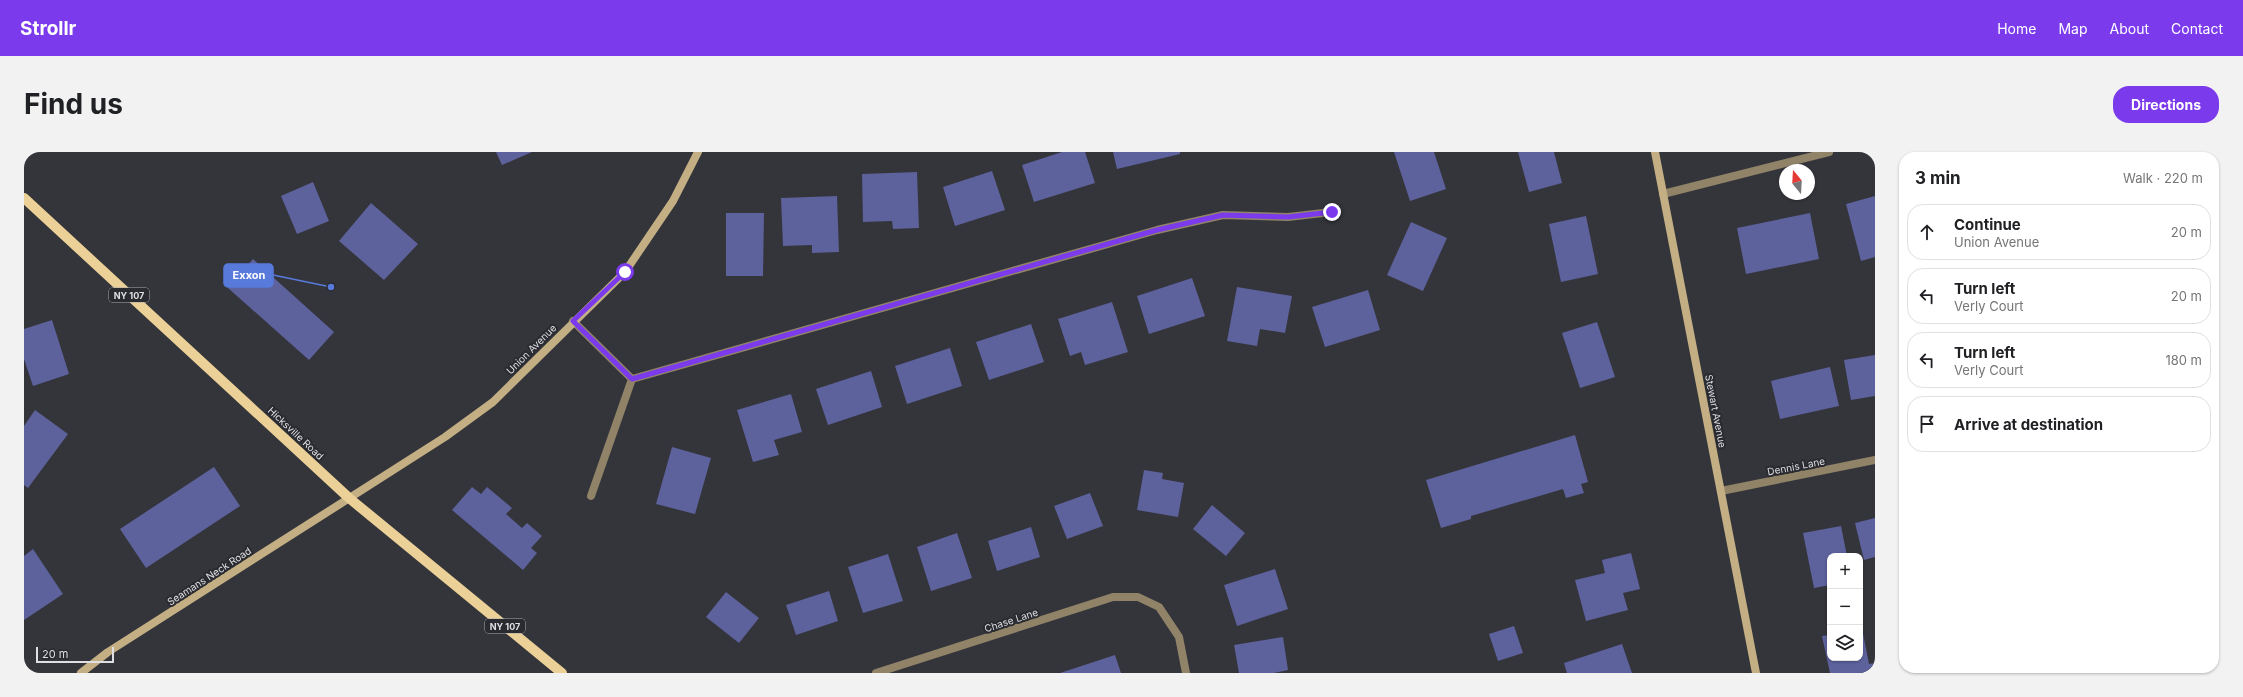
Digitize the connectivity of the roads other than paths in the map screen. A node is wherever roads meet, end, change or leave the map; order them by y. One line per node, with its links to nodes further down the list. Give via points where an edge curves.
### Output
1 (698, 152): 7 (main road, Union Avenue, via 673,201 625,272)
2 (1655, 152): 4 (main road, Stewart Avenue)
3 (1829, 152): 4 (street)
4 (1663, 194): 10 (main road, Stewart Avenue)
5 (24, 198): 12 (main road, Hicksville Road / NY 107)
6 (1332, 212): 8 (street, via 1288,217 1223,215 1157,230)
7 (573, 321): 8 (street); 12 (main road, Union Avenue, via 493,402 445,437)
8 (632, 379): 11 (street)
9 (1875, 460): 10 (street, Dennis Lane)
10 (1721, 491): 17 (main road, Stewart Avenue)
11 (591, 496)
12 (349, 498): 13 (main road, Seamans Neck Road, via 108,652); 14 (main road, Hicksville Road / NY 107)
13 (81, 673)
14 (562, 673)
15 (876, 673): 16 (street, Chase Lane, via 1113,597 1138,597 1159,607 1179,637)
16 (1186, 673)
17 (1756, 673)

